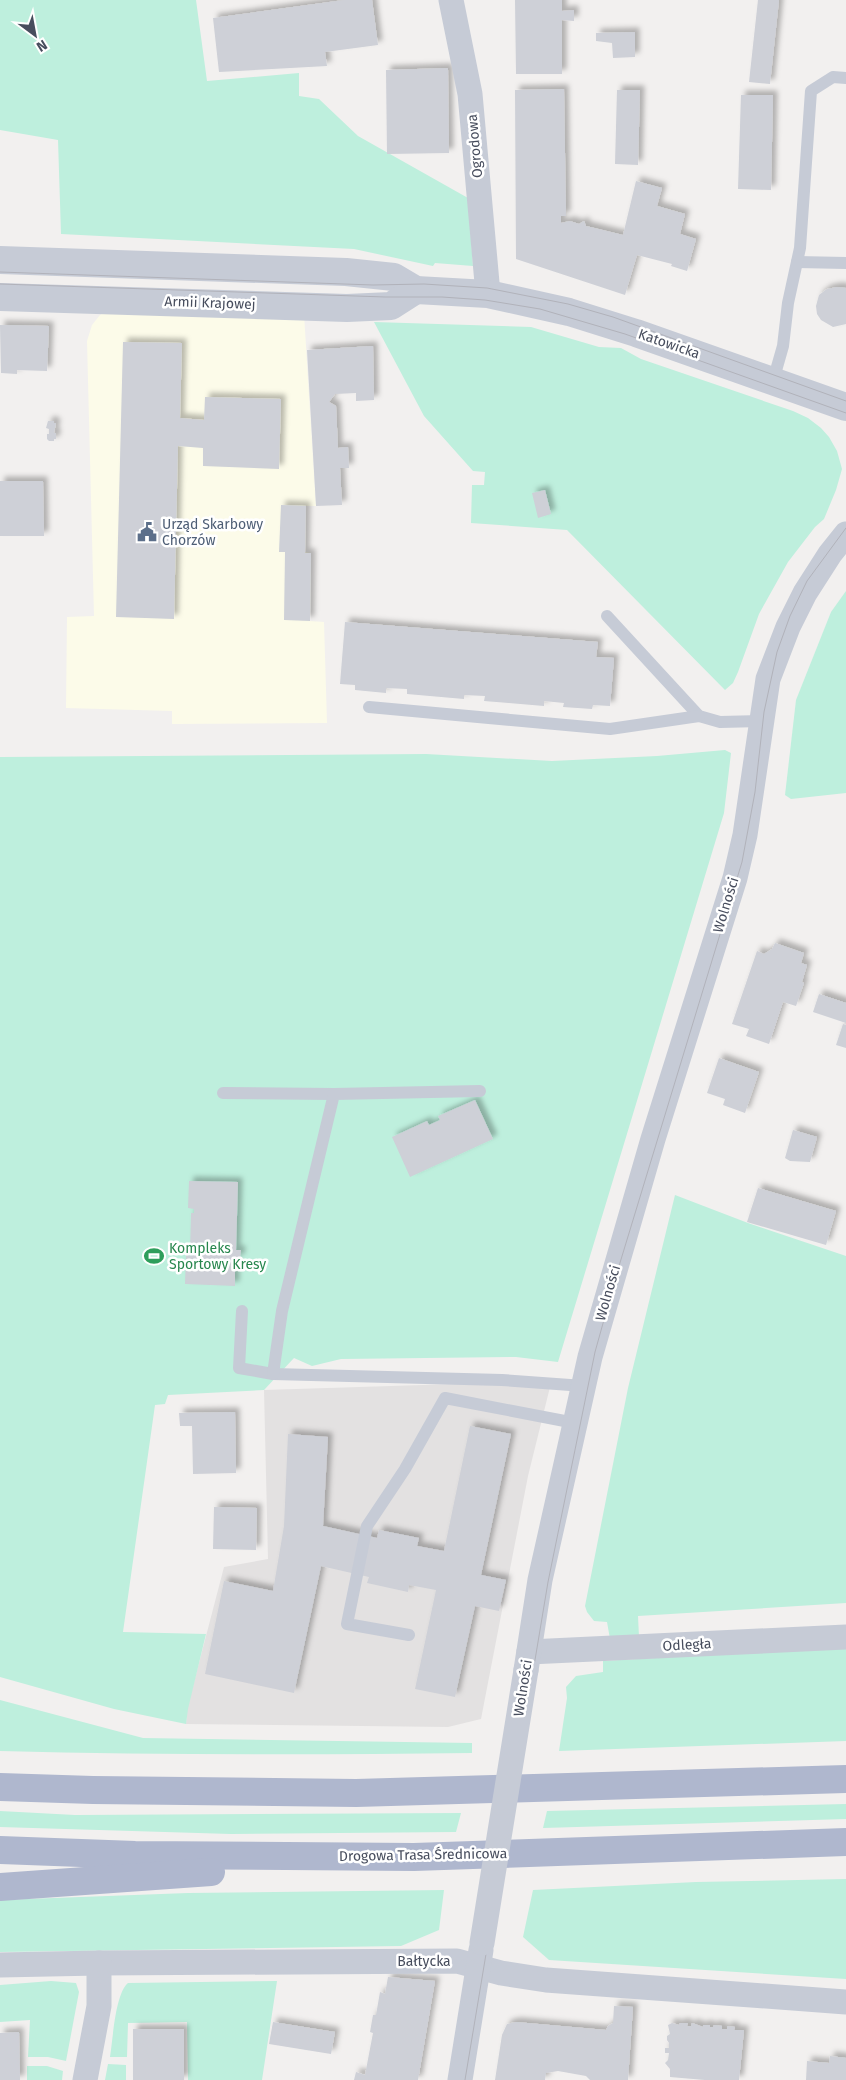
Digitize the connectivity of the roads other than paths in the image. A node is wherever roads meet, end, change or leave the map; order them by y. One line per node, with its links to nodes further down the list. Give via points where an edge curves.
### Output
1 (451, 0): 9 (street, Ogrodowa, via 470,94)
2 (846, 78): 5 (lane, via 832,77 811,91)
3 (0, 260): 4 (street)
4 (80, 262): 7 (street); 11 (street)
5 (797, 262): 6 (lane); 13 (lane, via 788,303 787,330)
6 (846, 263)
7 (385, 276): 8 (street, via 394,277); 12 (street)
8 (416, 290): 9 (street); 12 (street, Armii Krajowej)
9 (488, 294): 13 (street, Katowicka, via 599,320)
10 (0, 297): 11 (street, Armii Krajowej)
11 (80, 300): 12 (street, Armii Krajowej, via 347,308)
12 (385, 306)
13 (773, 381): 14 (street, Katowicka)
14 (846, 407)
15 (846, 534): 19 (street, Wolności, via 816,575 788,627 768,678)
16 (607, 616): 18 (lane)
17 (369, 707): 18 (lane, via 610,729)
18 (699, 716): 19 (lane, via 720,722)
19 (761, 721): 25 (street, Wolności, via 745,834 735,878 653,1139)
20 (480, 1091): 22 (lane)
21 (223, 1092): 22 (lane)
22 (334, 1094): 24 (lane, via 282,1311)
23 (242, 1311): 24 (lane, via 239,1368)
24 (273, 1374): 25 (lane, via 502,1380)
25 (584, 1386): 26 (street, Wolności)
26 (575, 1423): 27 (lane, via 444,1398 405,1468 367,1526 347,1624); 29 (street, Wolności, via 540,1580)
27 (409, 1635)
28 (846, 1637): 29 (street, Odległa)
29 (527, 1661): 38 (street, Wolności, bridge)
30 (0, 1772): 33 (main road)
31 (846, 1779): 33 (main road, via 356,1793)
32 (0, 1787): 33 (main road)
33 (93, 1790)
34 (846, 1842): 36 (main road, Drogowa Trasa Średnicowa)
35 (0, 1850): 36 (main road, Drogowa Trasa Średnicowa, via 135,1855)
36 (414, 1857): 37 (main road)
37 (0, 1886)
38 (480, 1955): 39 (street, Bałtycka, via 457,1961); 41 (street, Bałtycka, via 501,1972 546,1980); 43 (street, Wolności)
39 (99, 1962): 40 (street, Bałtycka); 42 (street, via 99,2006)
40 (0, 1965)
41 (846, 2002)
42 (85, 2080)
43 (460, 2080)

